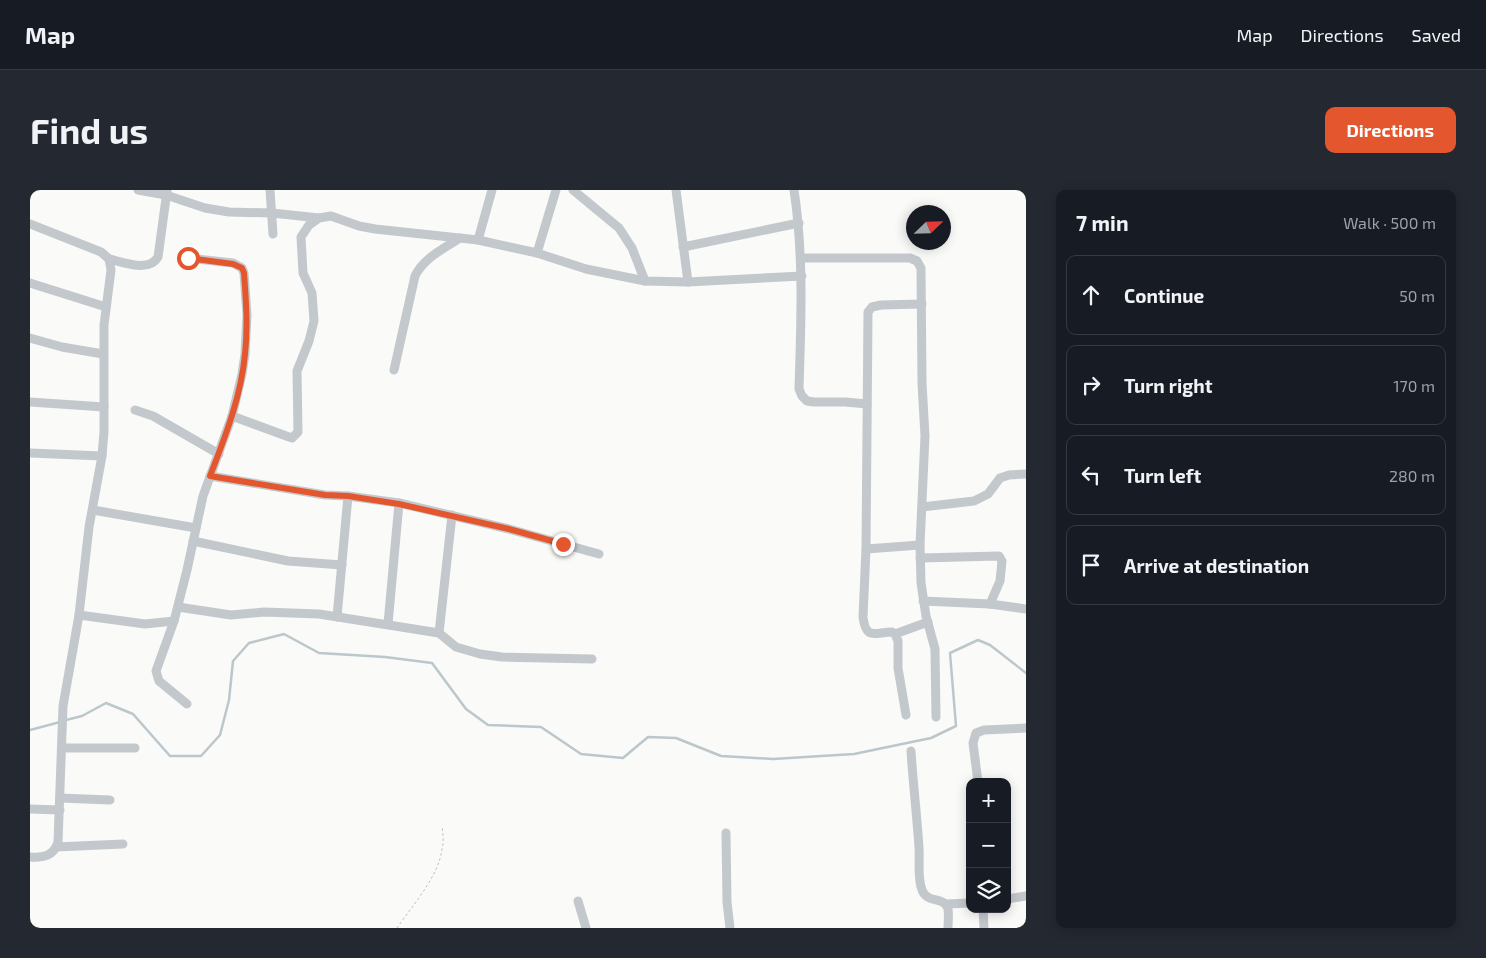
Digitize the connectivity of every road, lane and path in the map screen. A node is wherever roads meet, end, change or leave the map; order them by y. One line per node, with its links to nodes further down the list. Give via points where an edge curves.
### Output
1 (138, 190): 8 (street)
2 (270, 190): 10 (street)
3 (492, 190): 16 (street)
4 (556, 190): 18 (street)
5 (573, 190): 23 (street, via 619,228 632,248)
6 (676, 190): 17 (street)
7 (794, 190): 12 (street)
8 (151, 191): 9 (street)
9 (167, 192): 10 (street, via 205,208); 21 (street, via 155,262 142,266)
10 (272, 213): 11 (street); 14 (street)
11 (319, 218): 15 (street, via 331,216 375,229); 35 (street, via 301,237 303,273 312,293 314,322 297,371 298,432 289,438)
12 (799, 223): 17 (street); 20 (street)
13 (30, 224): 21 (street, via 101,252)
14 (273, 234)
15 (460, 238): 16 (street); 30 (street, via 429,258 415,276)
16 (478, 240): 18 (street)
17 (683, 247): 24 (street)
18 (537, 252): 23 (street, via 586,269)
19 (188, 258): 35 (street, via 233,264 242,268 244,273 245,354)
20 (801, 258): 22 (street); 26 (street, via 915,259 922,268)
21 (109, 259): 27 (street, via 112,270)
22 (802, 276): 24 (street); 32 (street, via 802,396 814,402)
23 (645, 281): 24 (street)
24 (688, 282)
25 (30, 283): 27 (street)
26 (922, 304): 32 (street, via 881,305 869,309); 43 (street, via 925,436)
27 (106, 308): 29 (street)
28 (30, 338): 29 (street)
29 (103, 354): 33 (street)
30 (394, 370)
31 (30, 402): 33 (street)
32 (867, 404): 49 (street)
33 (104, 407): 38 (street)
34 (135, 410): 37 (street, via 153,416)
35 (232, 416): 37 (street)
36 (30, 453): 38 (street)
37 (218, 454): 40 (street)
38 (102, 456): 44 (street)
39 (1026, 474): 43 (street, via 1000,478 988,494 974,501)
40 (210, 476): 41 (street); 46 (street)
41 (348, 496): 42 (street); 52 (street)
42 (399, 504): 45 (street); 61 (street)
43 (922, 508): 48 (street)
44 (93, 510): 46 (street); 57 (street)
45 (452, 515): 50 (street); 62 (street)
46 (196, 528): 47 (street)
47 (193, 541): 52 (street, via 288,560); 55 (street)
48 (920, 545): 49 (street); 51 (street)
49 (866, 549): 63 (street, via 864,626 870,633)
50 (599, 554)
51 (920, 558): 53 (street); 54 (street, via 998,556 1002,561 1002,572)
52 (342, 565): 58 (street)
53 (923, 601): 54 (street); 60 (street)
54 (990, 604): 56 (street)
55 (178, 608): 58 (street, via 231,615 293,612); 59 (street)
56 (1026, 609)
57 (79, 615): 59 (street, via 146,624); 69 (street, via 63,706)
58 (338, 617): 61 (street)
59 (174, 621): 65 (street, via 156,671 159,681)
60 (928, 622): 63 (street); 67 (street, via 935,649)
61 (388, 624): 62 (street)
62 (439, 633): 64 (street, via 456,647 480,654)
63 (895, 634): 66 (street)
64 (592, 659)
65 (187, 704)
66 (906, 714)
67 (936, 717)
68 (1026, 728): 72 (street, via 976,733 973,742)
69 (63, 748): 70 (street); 73 (street)
70 (135, 748)
71 (910, 751): 86 (street, via 920,883 924,895)
72 (978, 778)
73 (60, 798): 74 (street); 76 (street)
74 (110, 800)
75 (30, 809): 76 (street)
76 (60, 810): 80 (street)
77 (442, 826): 88 (path, via 443,849 436,867)
78 (726, 834): 90 (street)
79 (123, 844): 80 (street)
80 (56, 847): 81 (street, via 47,856)
81 (30, 857)
82 (1026, 896): 83 (street)
83 (1011, 898)
84 (578, 902): 89 (street)
85 (966, 903): 86 (street)
86 (946, 904): 91 (street)
87 (983, 913): 92 (street)
88 (397, 928)
89 (586, 928)
90 (730, 928)
91 (948, 928)
92 (984, 928)

